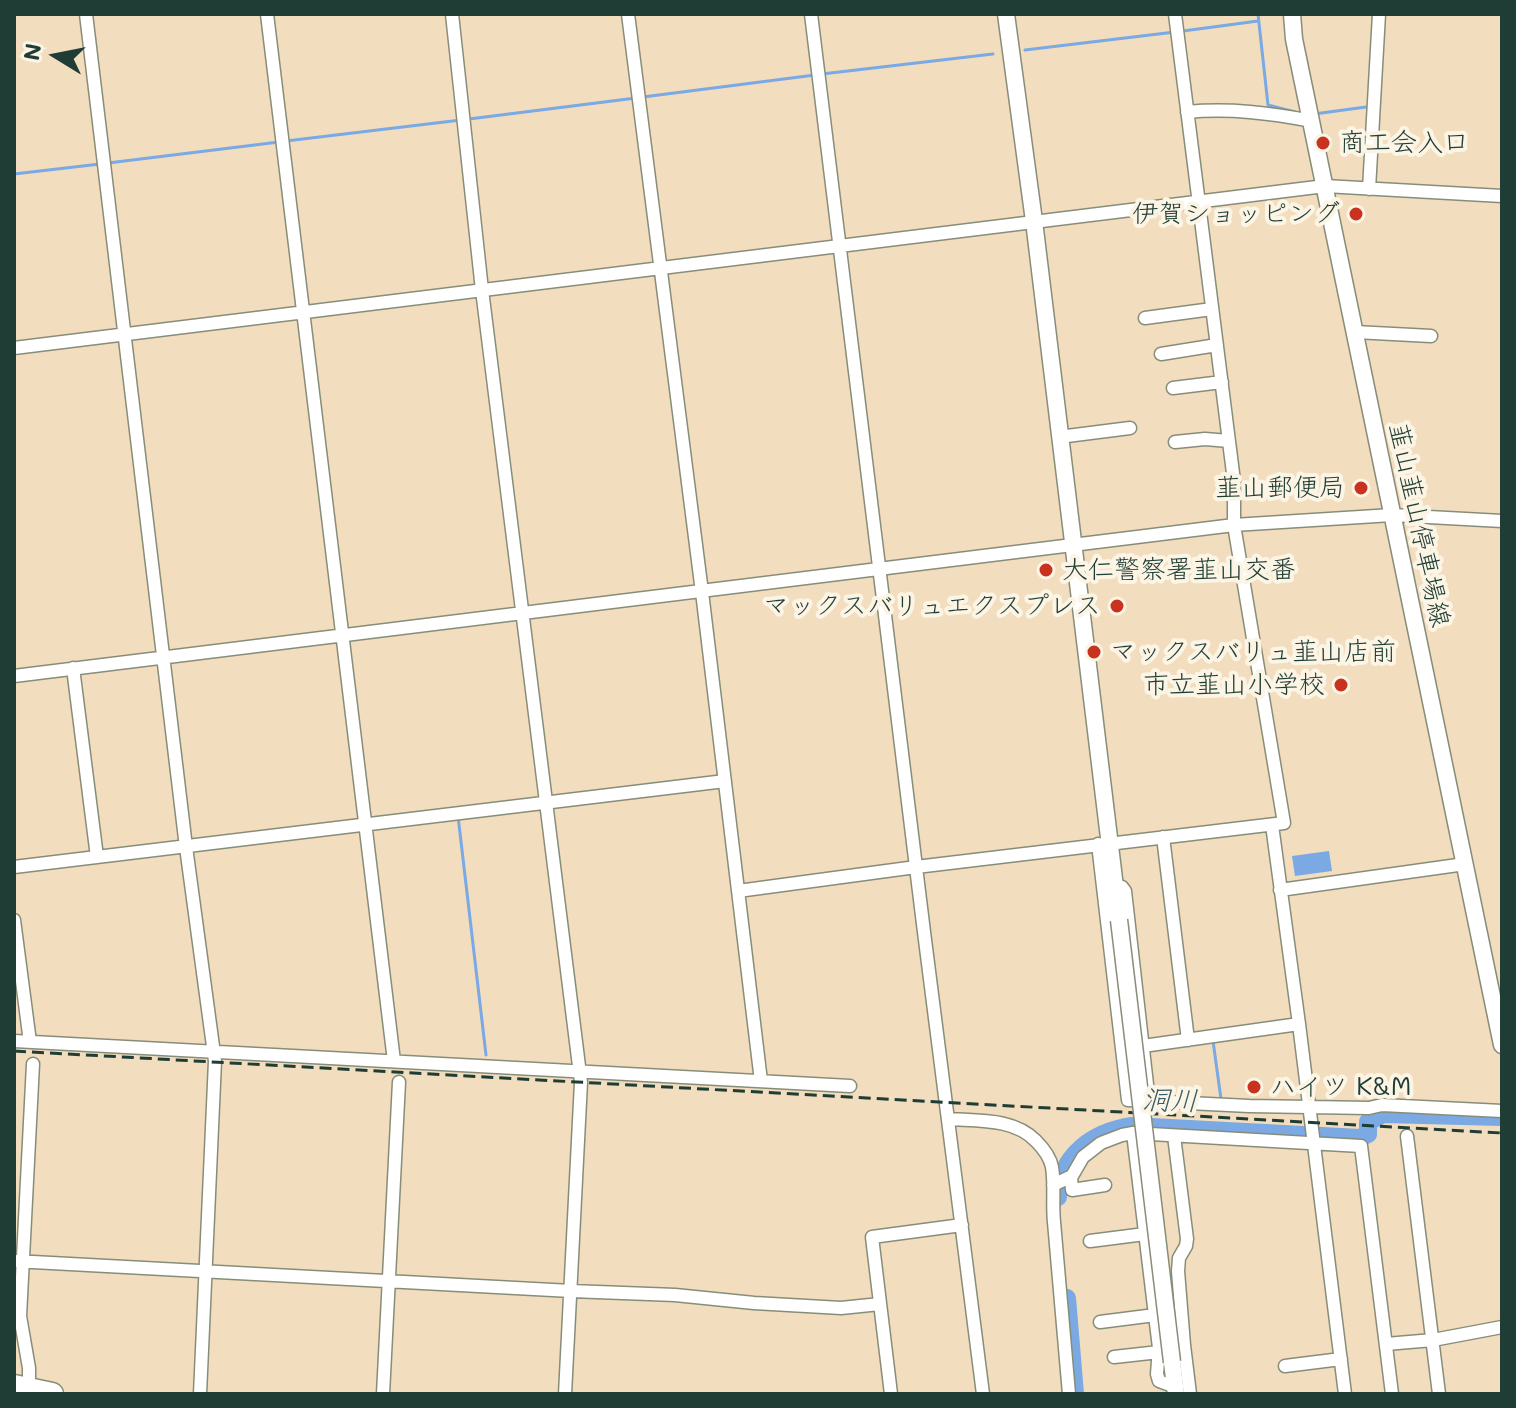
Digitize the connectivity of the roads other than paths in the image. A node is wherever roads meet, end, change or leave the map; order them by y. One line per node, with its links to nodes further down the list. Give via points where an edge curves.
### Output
1 (86, 14): 24 (street)
2 (267, 14): 21 (street)
3 (452, 14): 19 (street)
4 (628, 14): 18 (street)
5 (811, 14): 17 (street)
6 (1006, 14): 16 (street)
7 (1175, 14): 10 (street)
8 (1292, 14): 11 (street, 韮山韮山停車場線)
9 (1379, 14): 13 (street)
10 (1187, 112): 11 (street, via 1245,110); 15 (street)
11 (1312, 121): 12 (street, 韮山韮山停車場線)
12 (1325, 186): 13 (street); 15 (street); 23 (street, 韮山韮山停車場線)
13 (1369, 189): 14 (street)
14 (1502, 196)
15 (1199, 201): 16 (street); 20 (street)
16 (1034, 221): 17 (street); 32 (street)
17 (840, 246): 18 (street); 39 (street)
18 (660, 268): 19 (street); 40 (street)
19 (482, 290): 21 (street); 41 (street)
20 (1212, 309): 22 (street); 26 (street)
21 (304, 311): 24 (street); 42 (street)
22 (1145, 318)
23 (1355, 332): 25 (street); 35 (street, 韮山韮山停車場線)
24 (124, 333): 27 (street); 43 (street)
25 (1431, 336)
26 (1217, 345): 28 (street); 29 (street)
27 (14, 348)
28 (1161, 354)
29 (1222, 382): 30 (street); 33 (street)
30 (1173, 388)
31 (1130, 428): 32 (street)
32 (1059, 437): 38 (street)
33 (1229, 441): 34 (street); 37 (street)
34 (1175, 442)
35 (1392, 515): 36 (street); 37 (street); 54 (street, 韮山韮山停車場線)
36 (1502, 521)
37 (1234, 525): 38 (street); 49 (street, via 1284,823)
38 (1072, 545): 39 (street); 51 (street)
39 (881, 569): 40 (street); 56 (street)
40 (702, 592): 41 (street); 46 (street)
41 (523, 613): 42 (street); 47 (street)
42 (343, 635): 43 (street); 48 (street)
43 (164, 656): 44 (street); 52 (street)
44 (73, 668): 45 (street); 53 (street)
45 (14, 676)
46 (725, 781): 47 (street); 59 (street)
47 (546, 802): 48 (street); 70 (street)
48 (365, 824): 52 (street); 68 (street)
49 (1272, 825): 50 (street); 58 (street)
50 (1163, 837): 51 (street); 63 (street)
51 (1104, 844): 56 (street); 57 (street); 74 (street, via 1128,1100)
52 (186, 847): 53 (street); 67 (street)
53 (97, 857): 55 (street)
54 (1465, 864): 58 (street); 62 (street, 韮山韮山停車場線)
55 (14, 867)
56 (916, 867): 59 (street); 77 (street)
57 (1115, 885): 66 (street, via 1125,891); 99 (street, bridge)
58 (1280, 890): 61 (street)
59 (738, 891): 71 (street)
60 (14, 920): 65 (street)
61 (1299, 1024): 63 (street); 75 (street)
62 (1501, 1037)
63 (1188, 1040): 66 (street)
64 (14, 1041): 65 (street)
65 (30, 1042): 67 (street)
66 (1143, 1046): 74 (street)
67 (214, 1052): 68 (street); 89 (street)
68 (394, 1061): 70 (street)
69 (33, 1064): 88 (street)
70 (580, 1071): 71 (street); 91 (street)
71 (761, 1081): 73 (street)
72 (399, 1082): 90 (street)
73 (850, 1086)
74 (1149, 1102): 75 (street)
75 (1310, 1107): 76 (street); 81 (street)
76 (1502, 1111)
77 (949, 1119): 83 (street, via 1021,1130 1049,1158); 85 (street)
78 (1133, 1133): 79 (street); 82 (street, via 1092,1150); 86 (street)
79 (1174, 1136): 81 (street); 103 (street, via 1187,1239 1178,1271 1184,1345)
80 (1407, 1136): 96 (street)
81 (1314, 1137): 97 (street, via 1361,1146); 100 (street)
82 (1069, 1178): 83 (street); 84 (street, via 1072,1190)
83 (1054, 1184): 109 (street)
84 (1105, 1185)
85 (962, 1225): 92 (street, via 872,1237); 108 (street)
86 (1145, 1234): 87 (street); 93 (street)
87 (1090, 1241)
88 (18, 1261): 89 (street); 102 (street, via 20,1316)
89 (206, 1271): 90 (street); 104 (street)
90 (388, 1281): 91 (street); 105 (street)
91 (571, 1291): 92 (street, via 841,1308); 106 (street)
92 (880, 1304): 107 (street)
93 (1155, 1315): 94 (street); 99 (street)
94 (1100, 1322)
95 (1502, 1327): 96 (street)
96 (1433, 1340): 97 (street); 112 (street)
97 (1386, 1344): 111 (street)
98 (1114, 1357): 99 (street)
99 (1166, 1357): 103 (street)
100 (1341, 1359): 101 (street); 110 (street)
101 (1285, 1366)
102 (33, 1391)
103 (1180, 1392)
104 (200, 1394)
105 (383, 1394)
106 (565, 1394)
107 (891, 1394)
108 (983, 1394)
109 (1069, 1394)
110 (1345, 1394)
111 (1392, 1394)
112 (1439, 1394)

